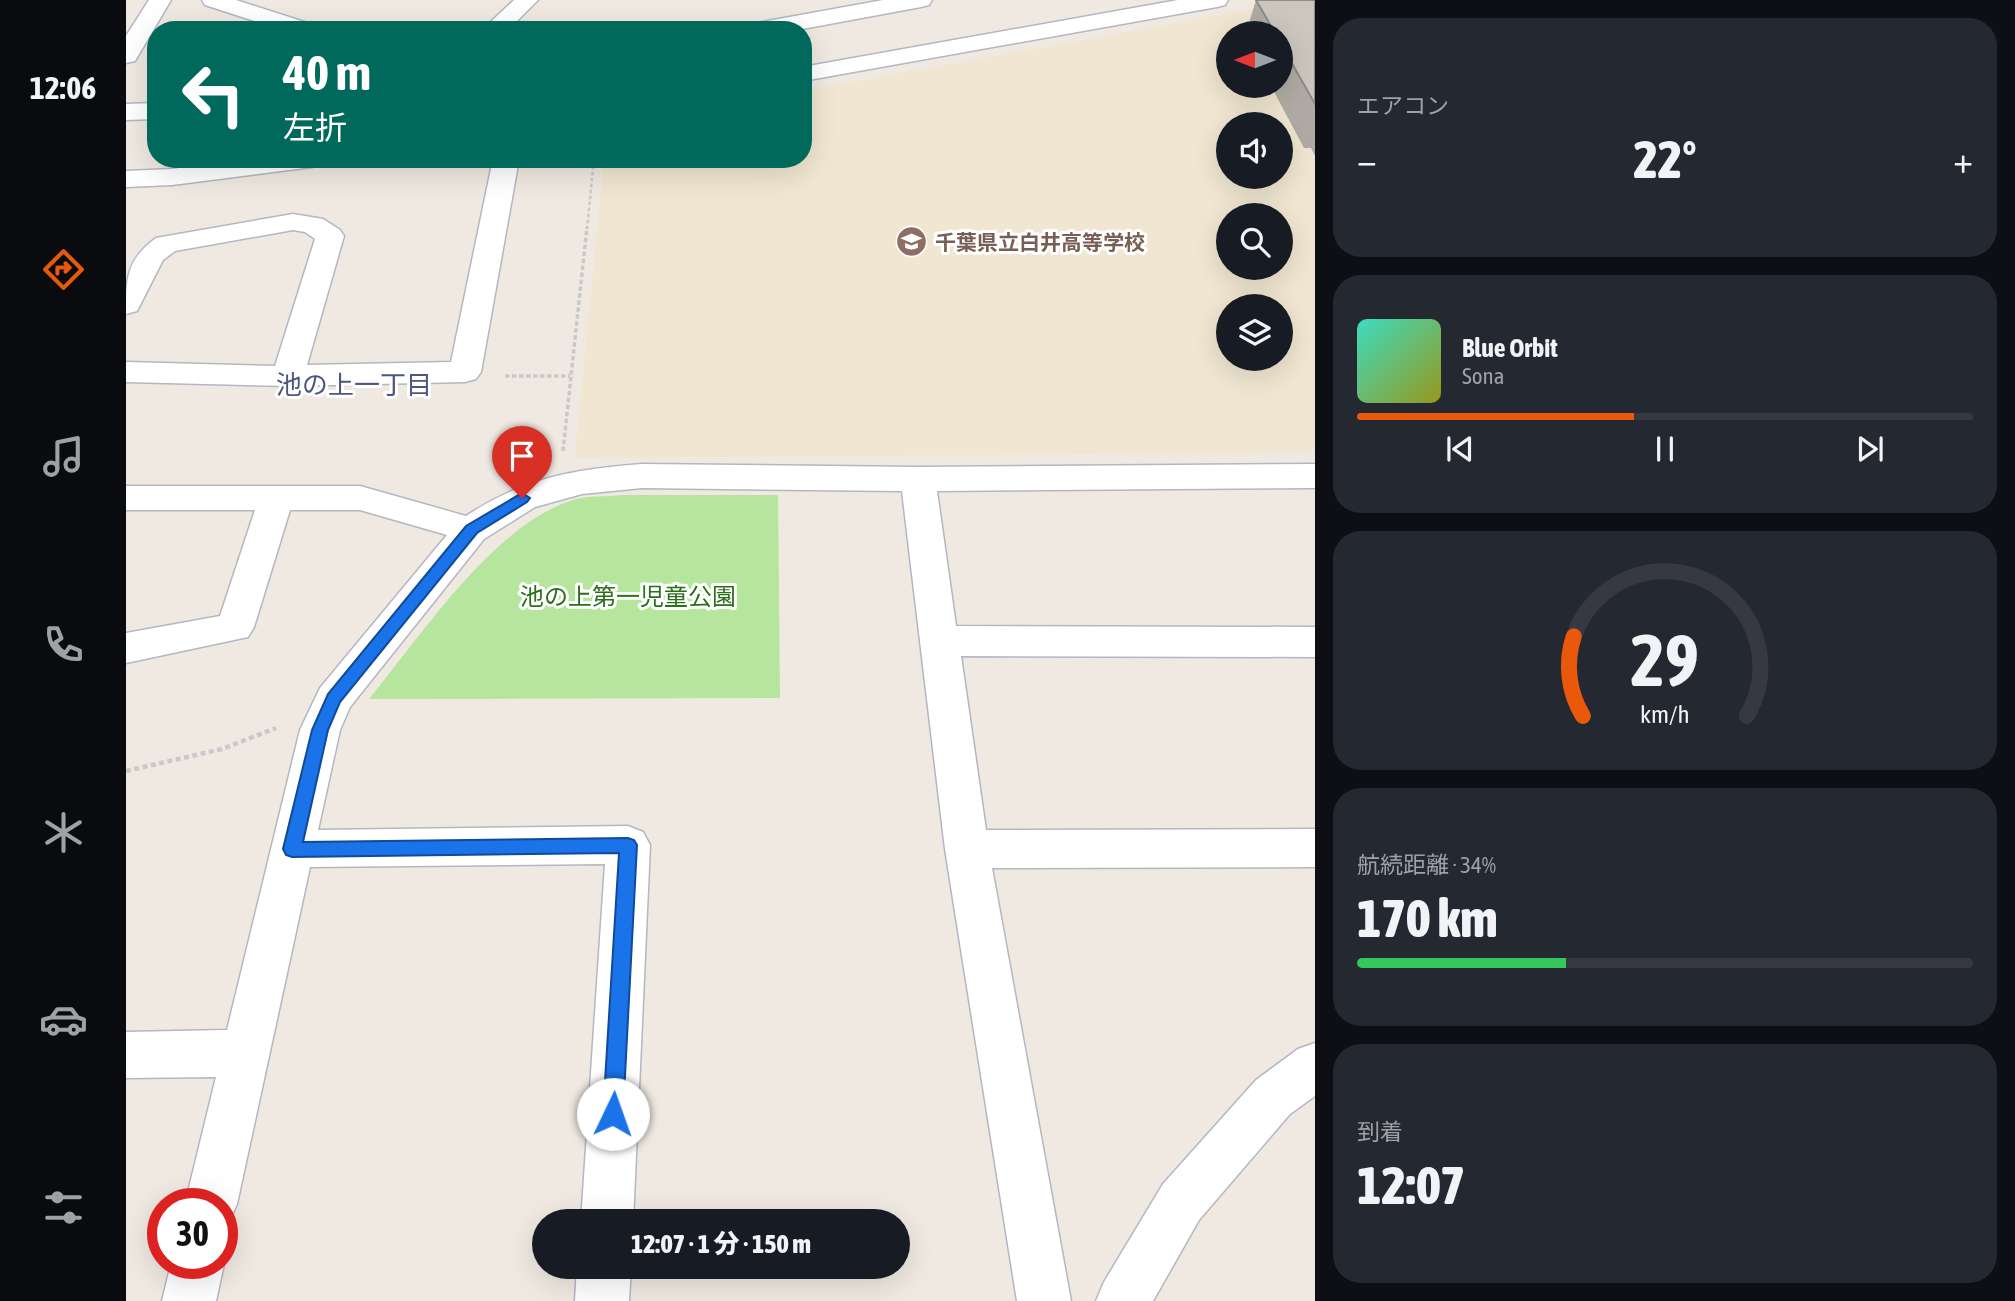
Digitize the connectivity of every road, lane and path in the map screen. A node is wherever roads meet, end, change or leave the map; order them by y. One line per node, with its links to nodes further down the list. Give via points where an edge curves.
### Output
1 (160, 0): 6 (street)
2 (213, 0): 8 (street)
3 (527, 0): 9 (street)
4 (922, 0): 11 (street)
5 (1217, 0): 11 (street)
6 (147, 21)
7 (147, 21): 12 (street)
8 (274, 21)
9 (504, 21)
10 (812, 32): 11 (street)
11 (883, 34): 13 (street)
12 (126, 56)
13 (812, 70)
14 (147, 112): 15 (street)
15 (126, 113)
16 (242, 168): 19 (street)
17 (504, 168): 22 (street)
18 (593, 168): 24 (path)
19 (126, 179)
20 (126, 305): 23 (street, via 151,255 166,244 293,222 313,225 330,236)
21 (126, 372): 23 (street)
22 (465, 372): 23 (street); 24 (path, via 476,376)
23 (288, 376)
24 (570, 376): 25 (path)
25 (562, 462)
26 (1315, 476): 27 (street)
27 (918, 479): 30 (street, via 597,479 522,498); 31 (street)
28 (126, 498): 29 (street)
29 (276, 498): 30 (street, via 360,498); 33 (street, via 235,627)
30 (471, 530): 34 (street)
31 (939, 641): 32 (street); 38 (street)
32 (1315, 642)
33 (126, 648)
34 (334, 699): 35 (path, via 262,735); 37 (street, via 320,730)
35 (126, 771)
36 (1315, 848): 38 (street)
37 (292, 849): 39 (street); 43 (street, via 628,845)
38 (968, 849): 48 (street)
39 (246, 1053): 40 (street); 42 (street)
40 (126, 1055)
41 (1315, 1066): 49 (street, via 1273,1097 1181,1202)
42 (215, 1188)
43 (608, 1209)
44 (194, 1279): 46 (street)
45 (603, 1279): 47 (street)
46 (189, 1301)
47 (602, 1301)
48 (1044, 1301)
49 (1123, 1301)

